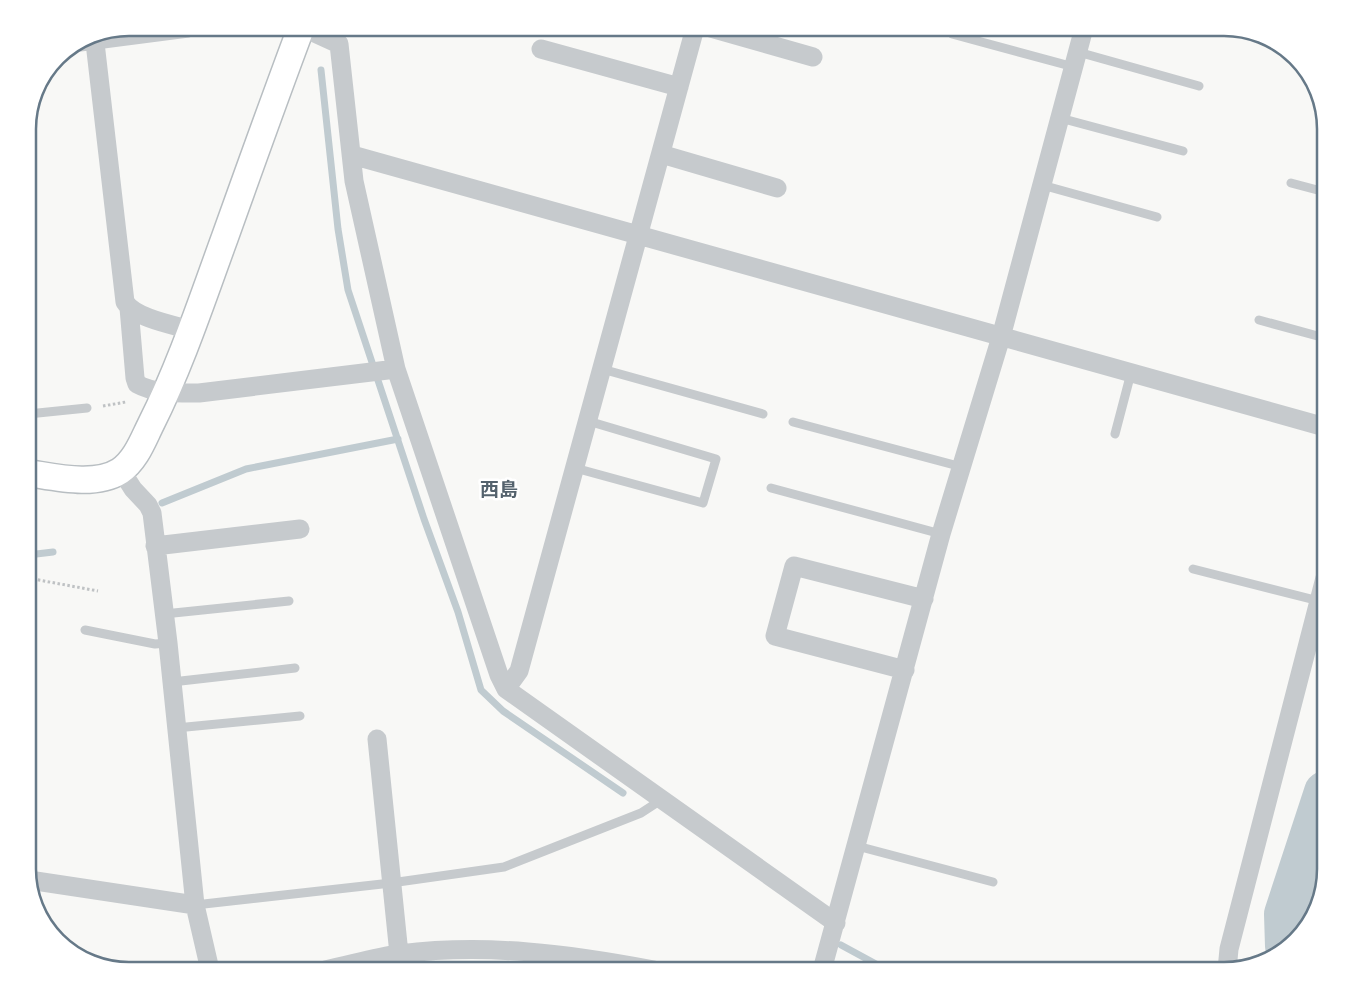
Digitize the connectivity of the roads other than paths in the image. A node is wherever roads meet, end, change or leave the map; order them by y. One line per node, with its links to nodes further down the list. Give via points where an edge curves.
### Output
1 (299, 36): 25 (street)
2 (320, 36): 16 (street, via 339,44)
3 (693, 36): 12 (street)
4 (739, 36): 9 (street)
5 (962, 36): 10 (lane)
6 (1082, 36): 10 (street)
7 (91, 45): 23 (street, via 125,302)
8 (541, 50): 12 (street)
9 (813, 57)
10 (1076, 59): 11 (lane); 13 (street)
11 (1199, 86)
12 (679, 88): 15 (street)
13 (1060, 118): 14 (lane); 18 (street)
14 (1183, 151)
15 (661, 154): 19 (street); 22 (street)
16 (352, 155): 22 (street); 28 (street, via 354,181)
17 (1291, 182): 20 (lane)
18 (1042, 185): 21 (lane); 27 (street)
19 (777, 188)
20 (1317, 189)
21 (1157, 217)
22 (639, 235): 27 (street); 29 (street)
23 (129, 308): 25 (street); 31 (street, via 137,384)
24 (1259, 320): 26 (lane)
25 (191, 330): 31 (street)
26 (1317, 336)
27 (1001, 337): 30 (street); 40 (street)
28 (396, 369): 31 (street, via 199,394); 58 (street)
29 (602, 370): 34 (lane); 35 (street)
30 (1131, 373): 37 (street); 38 (lane)
31 (167, 392): 41 (street, via 132,459)
32 (87, 408): 33 (lane)
33 (36, 413)
34 (763, 414)
35 (588, 421): 39 (street); 39 (lane, via 716,459 703,503)
36 (793, 422): 40 (lane)
37 (1317, 425)
38 (1114, 434)
39 (575, 468): 58 (street, via 519,672)
40 (962, 468): 45 (street)
41 (121, 470): 42 (street, via 94,479 72,480); 46 (street, via 152,513)
42 (36, 474)
43 (771, 488): 45 (lane)
44 (300, 529): 46 (street)
45 (941, 534): 48 (street)
46 (155, 546): 52 (street)
47 (1193, 569): 49 (lane)
48 (924, 599): 56 (street); 56 (street, via 794,566 774,636)
49 (1317, 600)
50 (289, 601): 52 (lane)
51 (1317, 609): 74 (street)
52 (164, 614): 54 (street)
53 (85, 630): 54 (lane, via 155,644)
54 (168, 643): 57 (street)
55 (295, 668): 57 (lane)
56 (904, 670): 63 (street)
57 (172, 682): 60 (street)
58 (506, 689): 62 (street)
59 (300, 716): 60 (lane)
60 (176, 728): 67 (street)
61 (377, 739): 66 (street)
62 (661, 800): 66 (lane, via 641,813 504,867); 68 (street)
63 (857, 846): 65 (lane); 68 (street)
64 (37, 881): 67 (street)
65 (993, 882)
66 (391, 883): 67 (lane); 69 (street)
67 (195, 905): 70 (street)
68 (836, 923): 73 (street)
69 (399, 954): 71 (street); 72 (street, via 500,949)
70 (208, 962)
71 (362, 962)
72 (610, 962)
73 (824, 962)
74 (1228, 962)

